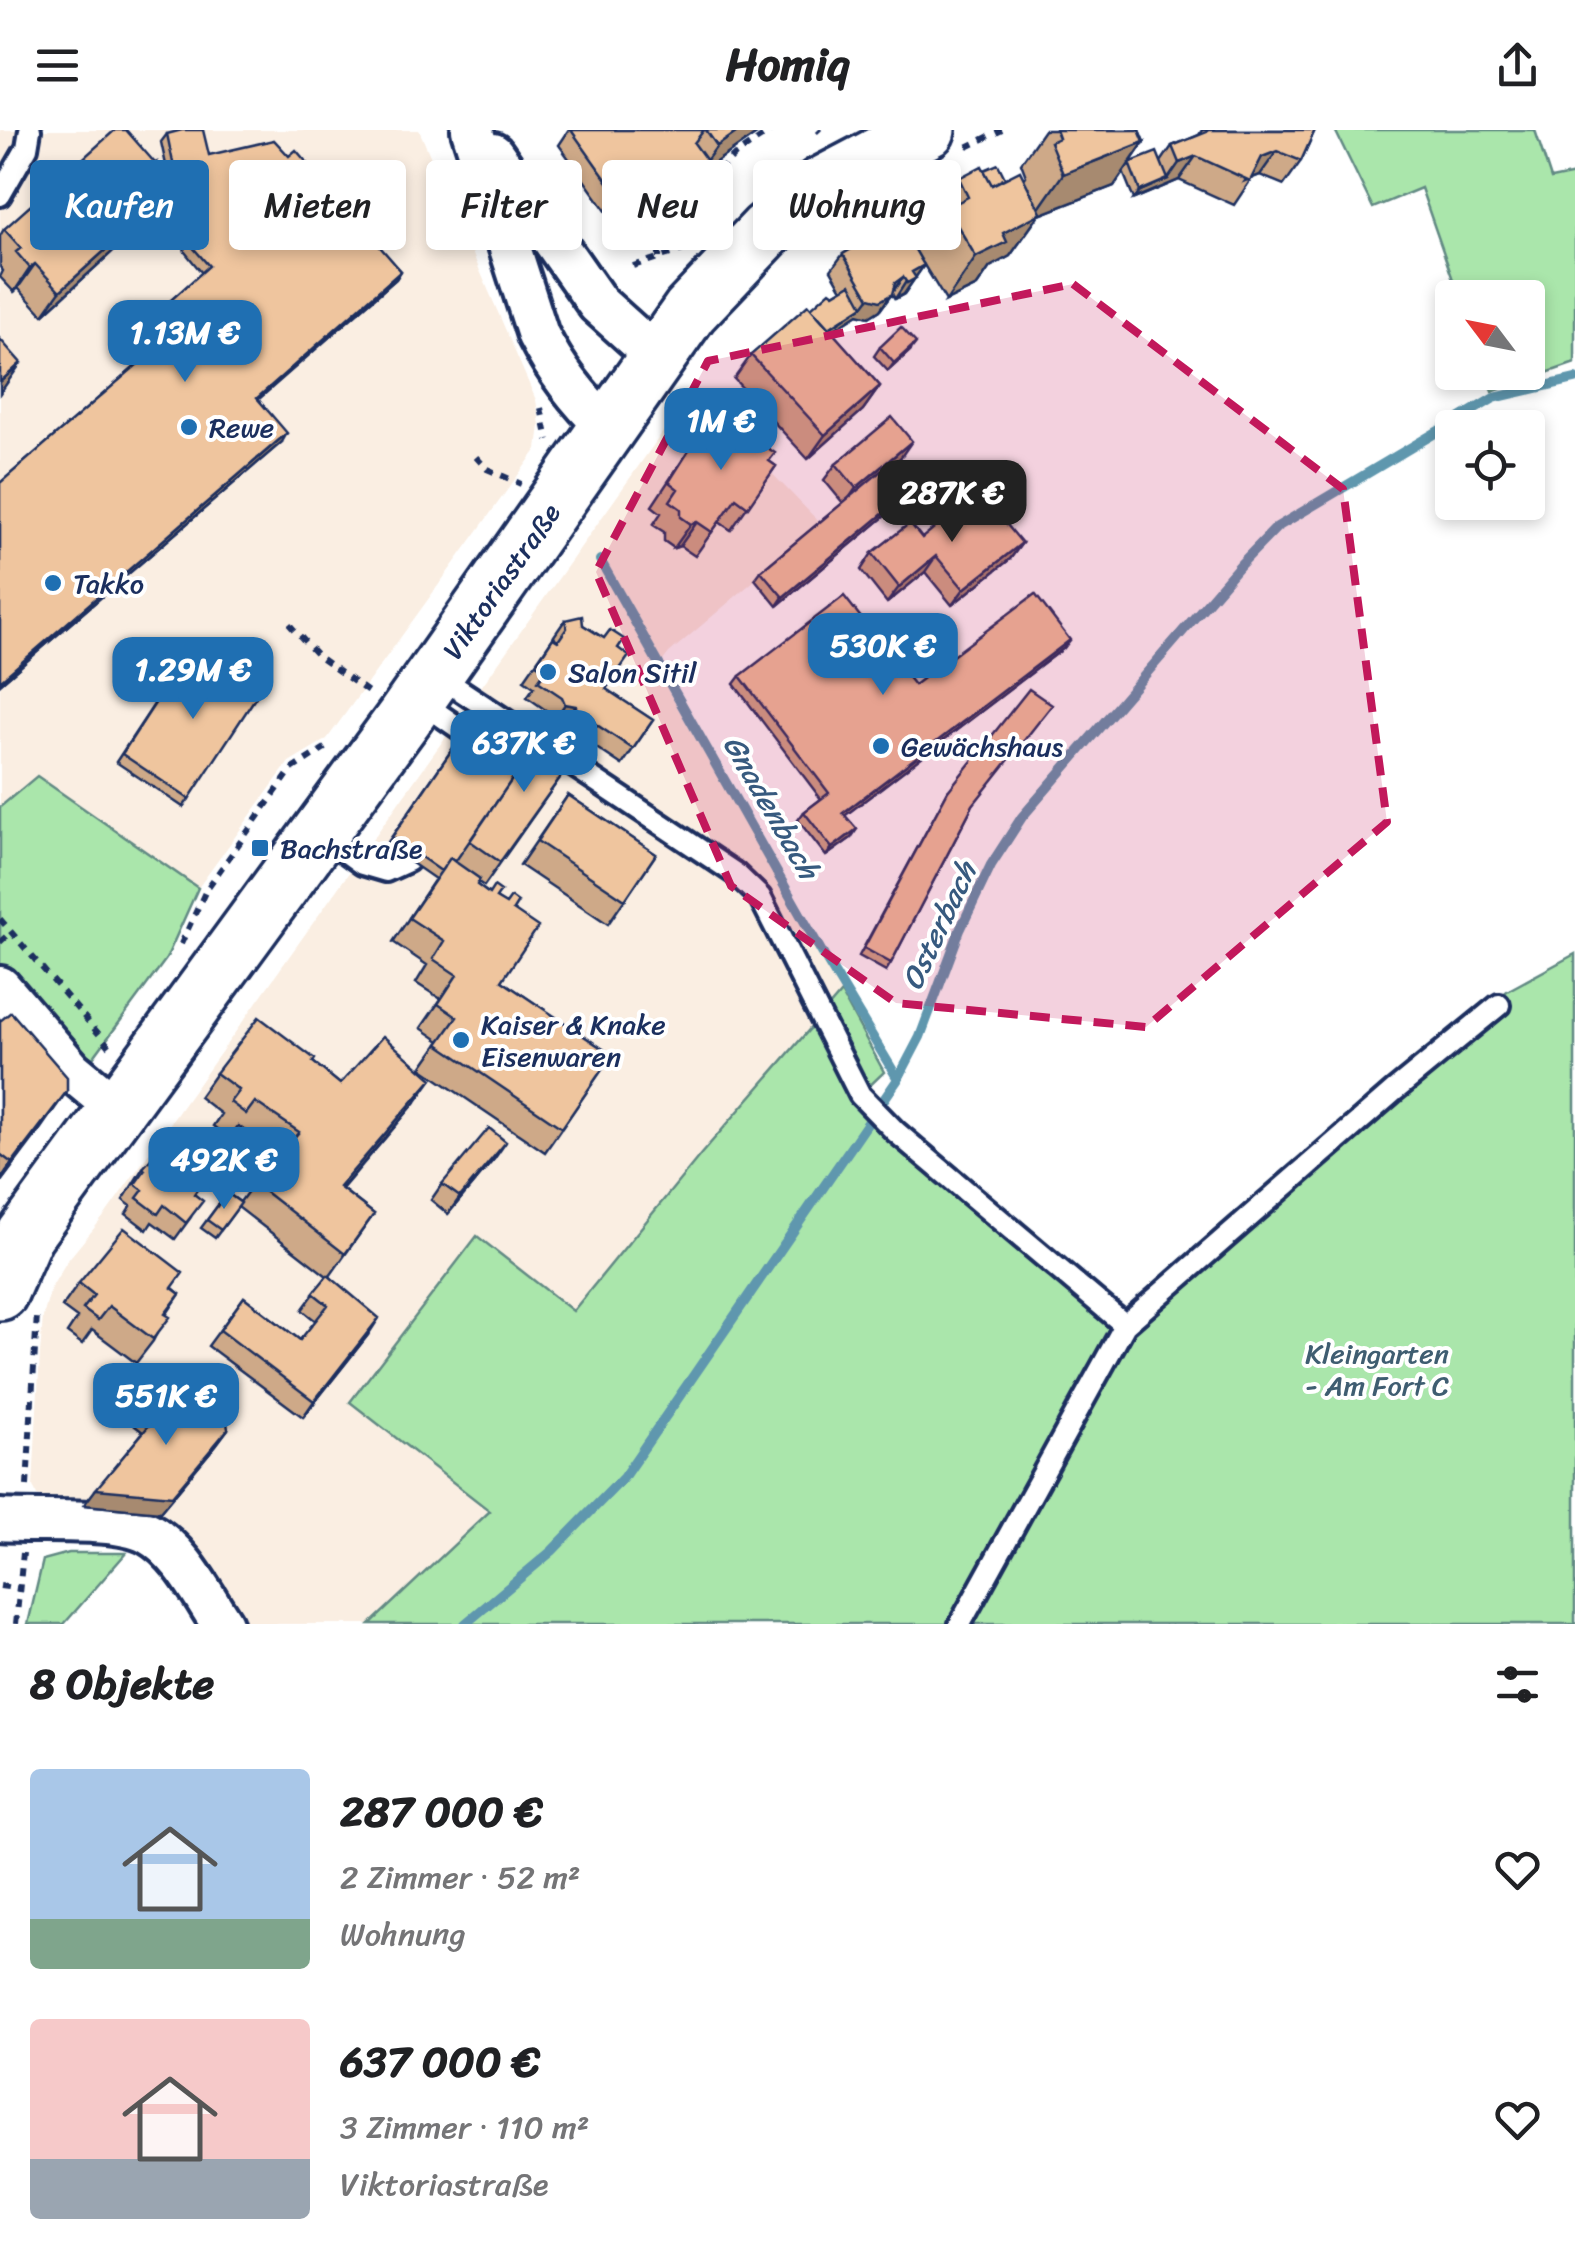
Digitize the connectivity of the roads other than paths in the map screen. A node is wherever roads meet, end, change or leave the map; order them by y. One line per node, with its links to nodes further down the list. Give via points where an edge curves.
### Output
1 (30, 130): 4 (lane)
2 (474, 130): 5 (street, via 598,304); 6 (street, via 538,335 580,401)
3 (942, 141): 5 (main road, Viktoriastraße, via 820,186 720,277)
4 (0, 195)
5 (656, 356): 6 (main road, Viktoriastraße)
6 (608, 428): 7 (main road, Viktoriastraße)
7 (401, 693): 8 (lane, via 478,743); 10 (main road, Viktoriastraße); 15 (lane, via 719,863 760,897 860,1094 896,1132)
8 (474, 768)
9 (442, 814): 10 (lane, via 408,860 386,871 362,864)
10 (320, 834): 13 (main road, Viktoriastraße)
11 (0, 988): 13 (street)
12 (1500, 1006): 15 (lane)
13 (102, 1096): 14 (main road, Viktoriastraße, via 26,1235)
14 (20, 1298)
15 (1126, 1325): 18 (lane)
16 (13, 1521): 17 (street, via 112,1524 147,1533 188,1572)
17 (222, 1624)
18 (960, 1624)

